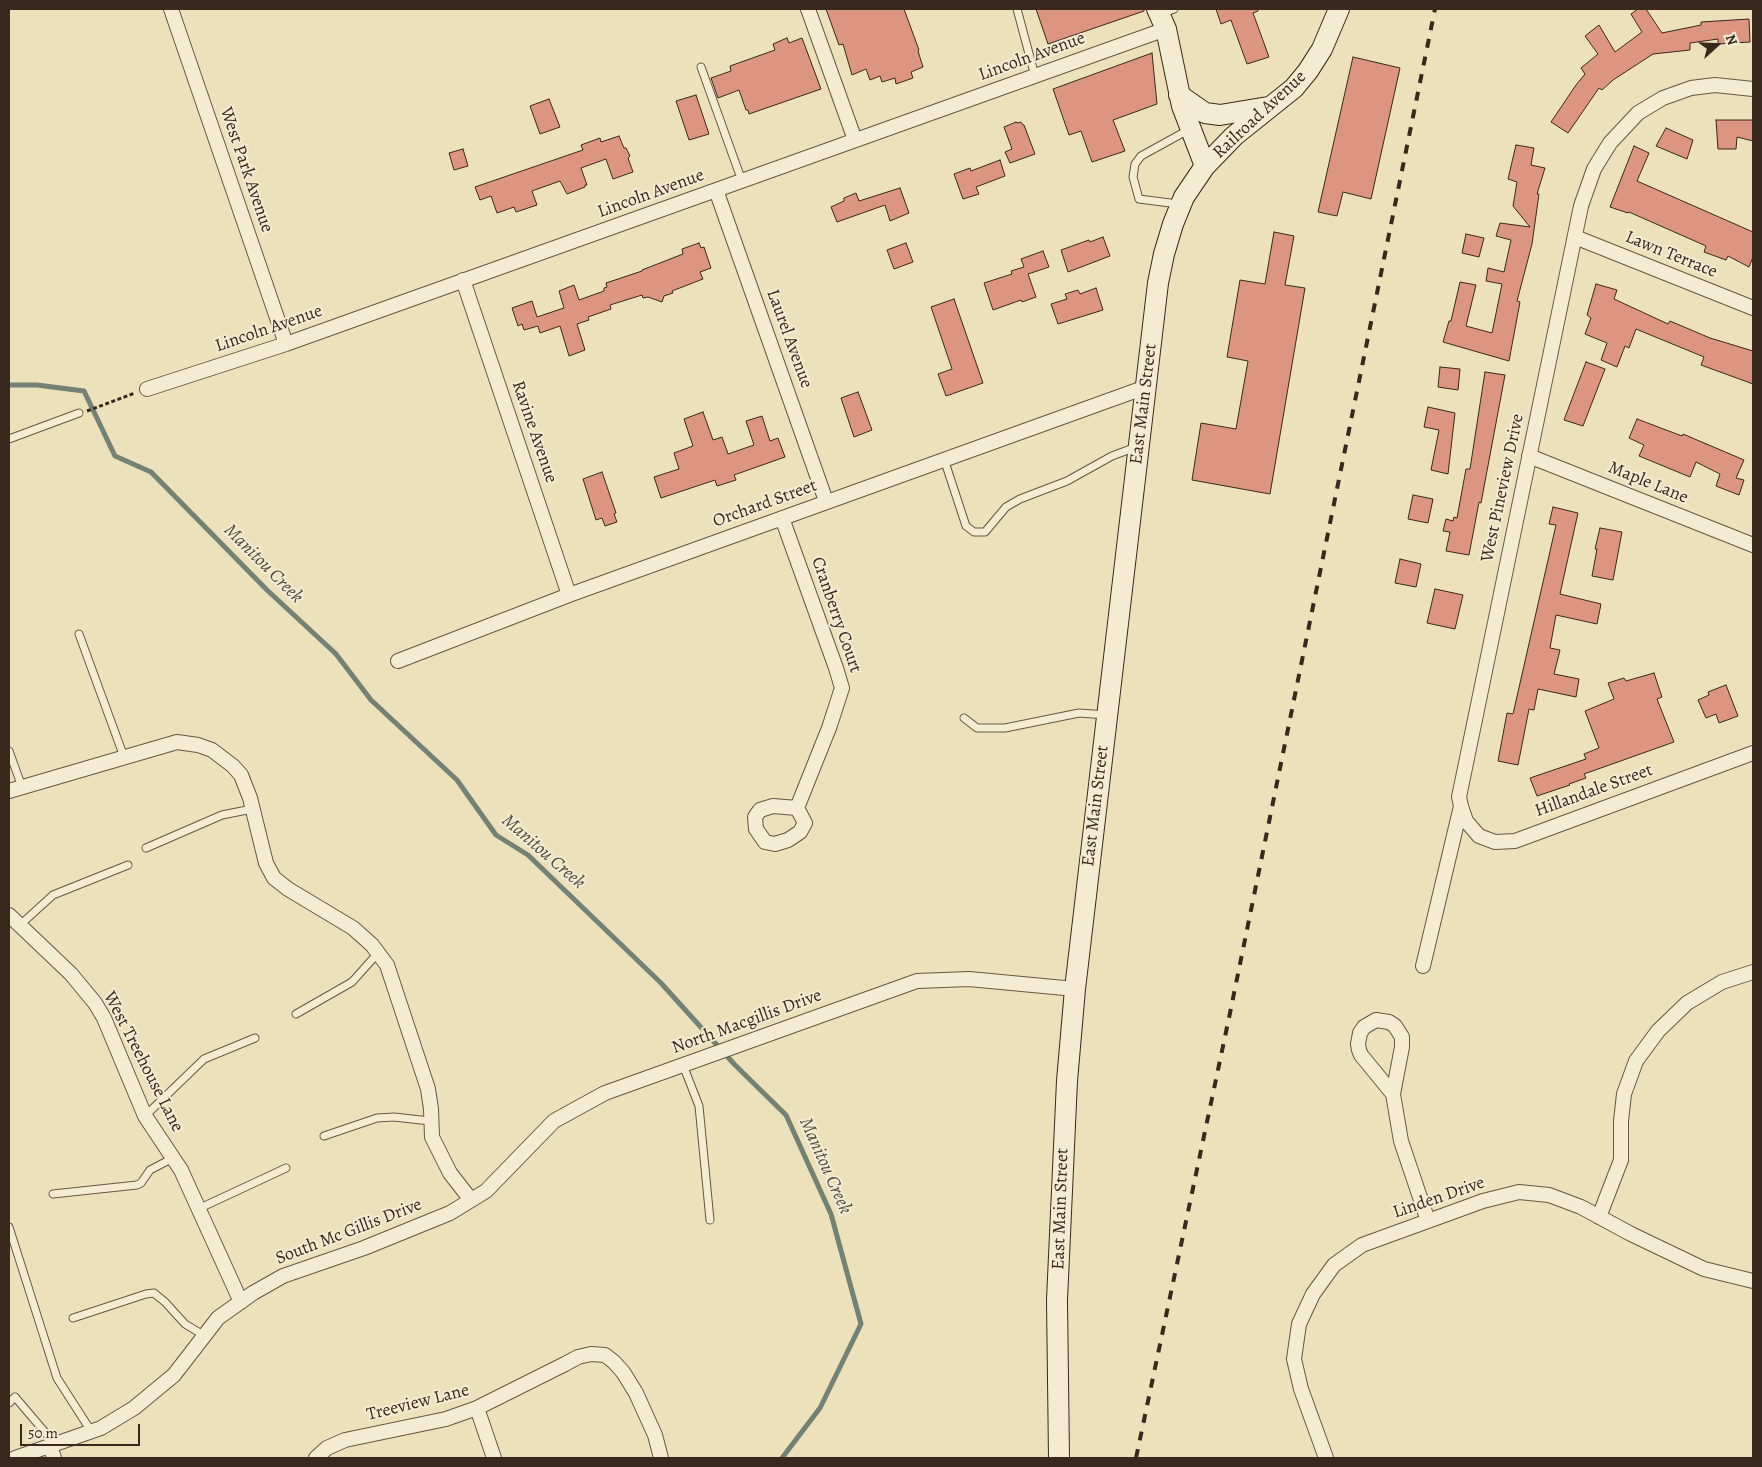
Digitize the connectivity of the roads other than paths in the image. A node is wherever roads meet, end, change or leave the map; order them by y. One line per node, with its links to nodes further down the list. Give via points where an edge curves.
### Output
1 (171, 9): 20 (street, West Park Avenue)
2 (808, 9): 12 (street)
3 (1017, 9): 7 (lane)
4 (1340, 9): 10 (main road, Railroad Avenue, via 1308,71 1294,88)
5 (1164, 15): 7 (street, Lincoln Avenue); 9 (main road)
6 (701, 67): 14 (lane)
7 (1036, 76): 12 (street, Lincoln Avenue)
8 (1753, 89): 17 (street, West Pineview Drive, via 1715,85 1690,88 1663,98 1638,113 1615,137 1594,169 1581,206)
9 (1179, 94): 10 (main road, via 1205,113 1220,115); 11 (main road)
10 (1270, 107): 13 (main road, Railroad Avenue, via 1234,136)
11 (1190, 129): 13 (main road); 16 (lane, via 1141,156 1134,164 1139,199)
12 (856, 140): 14 (street, Lincoln Avenue)
13 (1205, 166): 16 (main road, East Main Street)
14 (742, 181): 15 (street, Lincoln Avenue)
15 (716, 190): 18 (street, Lincoln Avenue); 28 (street, Laurel Avenue)
16 (1181, 205): 21 (main road, East Main Street, via 1160,273)
17 (1575, 237): 19 (street, Lawn Terrace); 26 (street, West Pineview Drive)
18 (463, 280): 20 (street, Lincoln Avenue); 31 (street, Ravine Avenue)
19 (1753, 308)
20 (286, 344): 22 (street, Lincoln Avenue)
21 (1146, 387): 25 (main road, East Main Street); 27 (street, Orchard Street)
22 (147, 389)
23 (79, 413): 24 (lane)
24 (9, 439)
25 (1139, 446): 27 (lane, via 1112,456 1067,481 1020,499 1006,507 985,532 974,532 966,526); 34 (main road, East Main Street)
26 (1529, 456): 30 (street, Maple Lane); 40 (street, West Pineview Drive, via 1459,797)
27 (944, 459): 28 (street, Orchard Street)
28 (826, 501): 29 (street, Orchard Street)
29 (782, 518): 31 (street, Orchard Street); 42 (street, Cranberry Court, via 842,688)
30 (1753, 545)
31 (569, 595): 33 (street, Orchard Street)
32 (79, 634): 38 (lane)
33 (398, 661)
34 (1107, 715): 35 (lane, via 1079,714 1005,728 977,728); 50 (main road, East Main Street)
35 (964, 718)
36 (9, 751): 39 (lane)
37 (1753, 753): 40 (street, Hillandale Street, via 1515,841 1495,842 1479,836 1466,821)
38 (124, 757): 39 (street); 41 (street, via 177,742 212,750 241,776)
39 (18, 788)
40 (1461, 806): 48 (street, West Pineview Drive)
41 (252, 808): 43 (lane, via 222,815); 47 (street, via 266,862 274,878 353,928)
42 (797, 808)
43 (146, 848)
44 (128, 865): 46 (lane, via 53,896)
45 (9, 915): 46 (street, West Treehouse Lane)
46 (20, 925): 55 (street, West Treehouse Lane, via 71,974 95,1003)
47 (378, 953): 51 (lane, via 352,982); 56 (street, via 387,965 428,1089)
48 (1423, 966)
49 (1753, 972): 63 (street, via 1722,982 1687,1004 1658,1030 1636,1061 1624,1094 1620,1121 1621,1160)
50 (1075, 989): 53 (street, North Macgillis Drive, via 969,979 917,981); 79 (main road, East Main Street, via 1067,1081 1058,1300)
51 (296, 1014)
52 (255, 1038): 55 (lane, via 204,1059)
53 (683, 1064): 61 (street, North Macgillis Drive, via 605,1092 554,1121 486,1191); 64 (lane, via 699,1106)
54 (1393, 1094): 54 (street, via 1402,1036 1390,1022 1376,1020 1360,1033 1359,1050); 65 (street, via 1401,1141)
55 (146, 1116): 58 (street, West Treehouse Lane)
56 (430, 1121): 57 (lane, via 377,1118); 61 (street, via 438,1152)
57 (324, 1136)
58 (173, 1158): 60 (lane, via 150,1170 137,1185); 62 (street, West Treehouse Lane)
59 (286, 1168): 62 (lane)
60 (53, 1194)
61 (471, 1200): 68 (street, South Mc Gillis Drive, via 450,1213 364,1248 283,1276)
62 (198, 1209): 68 (street, West Treehouse Lane)
63 (1599, 1217): 65 (street, Linden Drive, via 1549,1194 1519,1192); 67 (street, Linden Drive, via 1704,1269)
64 (710, 1220)
65 (1428, 1221): 80 (street, Linden Drive, via 1362,1246 1334,1265 1313,1294 1299,1324 1294,1359 1301,1389)
66 (9, 1227): 73 (lane, via 57,1378)
67 (1753, 1281)
68 (241, 1302): 70 (street, South Mc Gillis Drive, via 218,1318)
69 (73, 1318): 70 (lane, via 154,1293 185,1324)
70 (205, 1336): 73 (street, South Mc Gillis Drive, via 174,1375 141,1403)
71 (9, 1403): 74 (lane, via 15,1397)
72 (477, 1408): 76 (street, Treeview Lane, via 346,1440 327,1448); 77 (street); 78 (street, Treeview Lane, via 578,1357 605,1355 623,1372 636,1393 655,1435)
73 (90, 1431): 74 (street, South Mc Gillis Drive)
74 (53, 1449): 75 (street, South Mc Gillis Drive)
75 (15, 1458)
76 (316, 1458)
77 (494, 1458)
78 (661, 1458)
79 (1059, 1458)
80 (1326, 1458)

